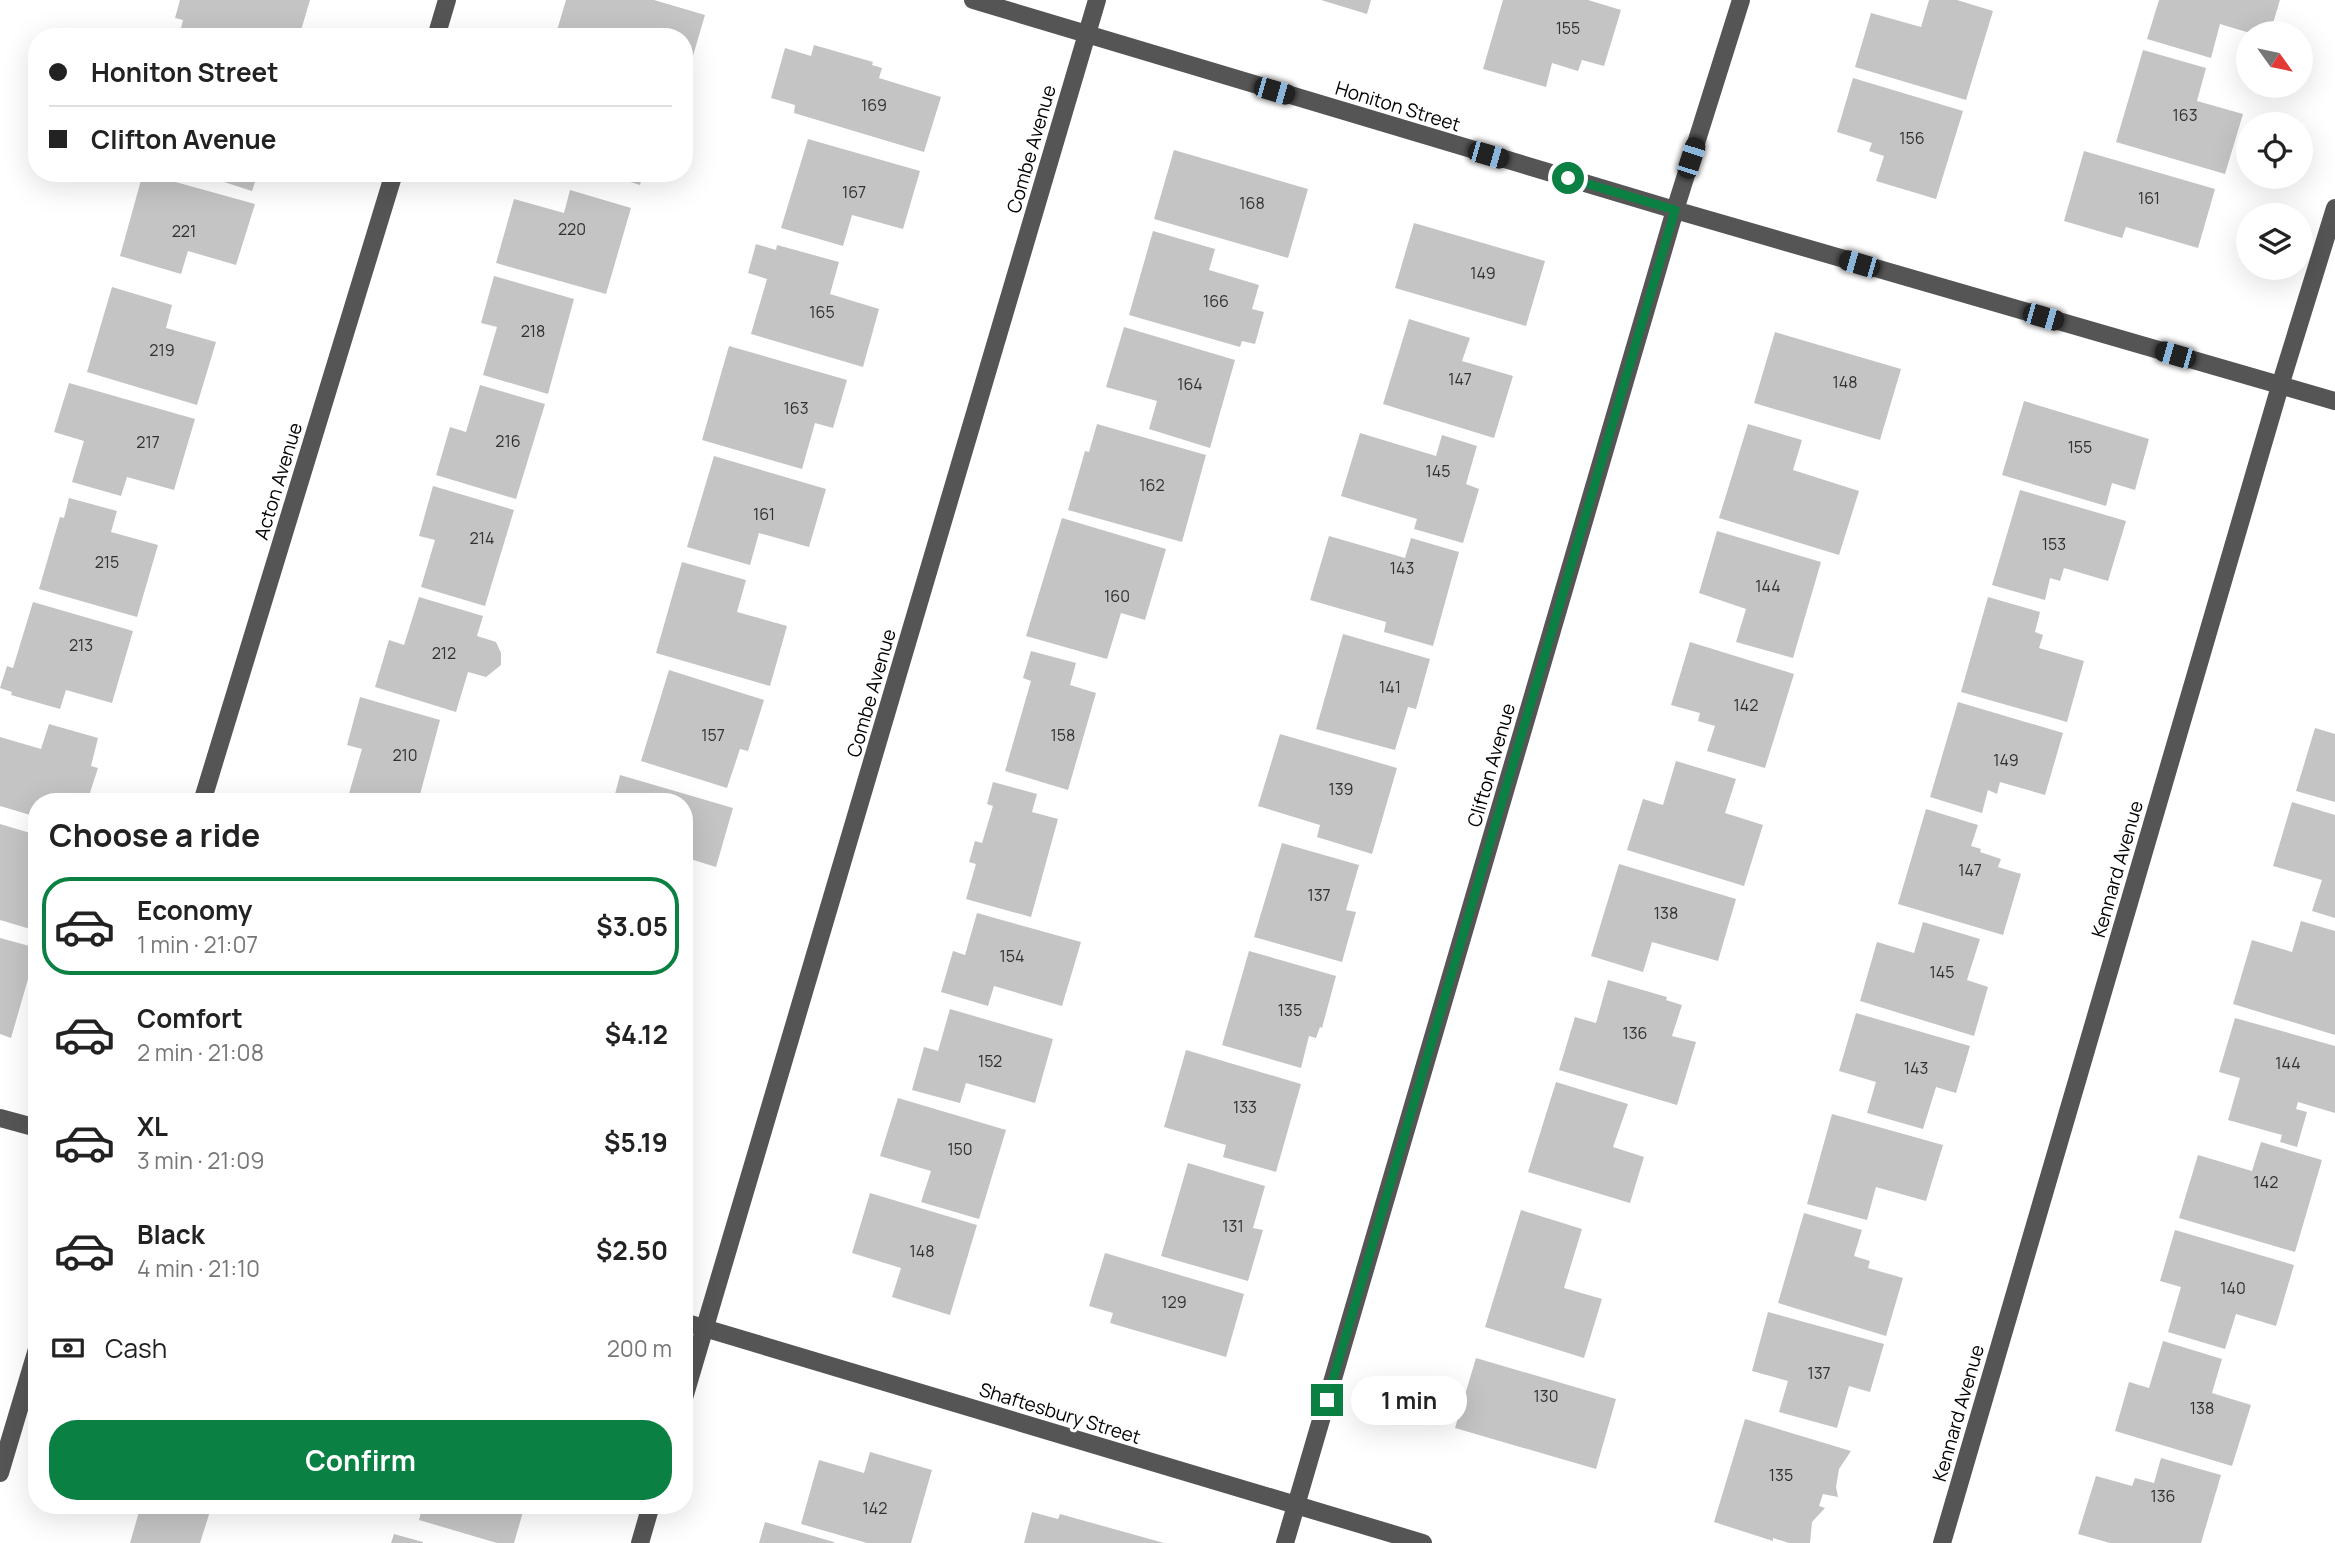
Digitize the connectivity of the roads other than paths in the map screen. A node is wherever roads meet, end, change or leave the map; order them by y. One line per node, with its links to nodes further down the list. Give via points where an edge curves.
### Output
1 (447, 0): 5 (street)
2 (973, 0): 6 (street, Honiton Street)
3 (1097, 0): 6 (street, Combe Avenue)
4 (1741, 0): 9 (street, Clifton Avenue)
5 (439, 28)
6 (1087, 35): 9 (street, Honiton Street); 16 (street, Combe Avenue)
7 (391, 182): 12 (street, Acton Avenue)
8 (2335, 208): 10 (street, Kennard Avenue)
9 (1675, 210): 10 (street, Honiton Street); 20 (street, Clifton Avenue)
10 (2280, 386): 11 (street, Honiton Street); 25 (street, Kennard Avenue)
11 (2335, 401)
12 (205, 793)
13 (0, 1118): 14 (street)
14 (28, 1126)
15 (693, 1325): 16 (street, Shaftesbury Street)
16 (705, 1329): 17 (street, Combe Avenue); 20 (street, Shaftesbury Street)
17 (693, 1368)
18 (28, 1379): 19 (street)
19 (0, 1473)
20 (1296, 1506): 23 (street, Clifton Avenue); 24 (street, Shaftesbury Street)
21 (648, 1514): 22 (street)
22 (640, 1543)
23 (1285, 1543)
24 (1423, 1543)
25 (1942, 1543)

